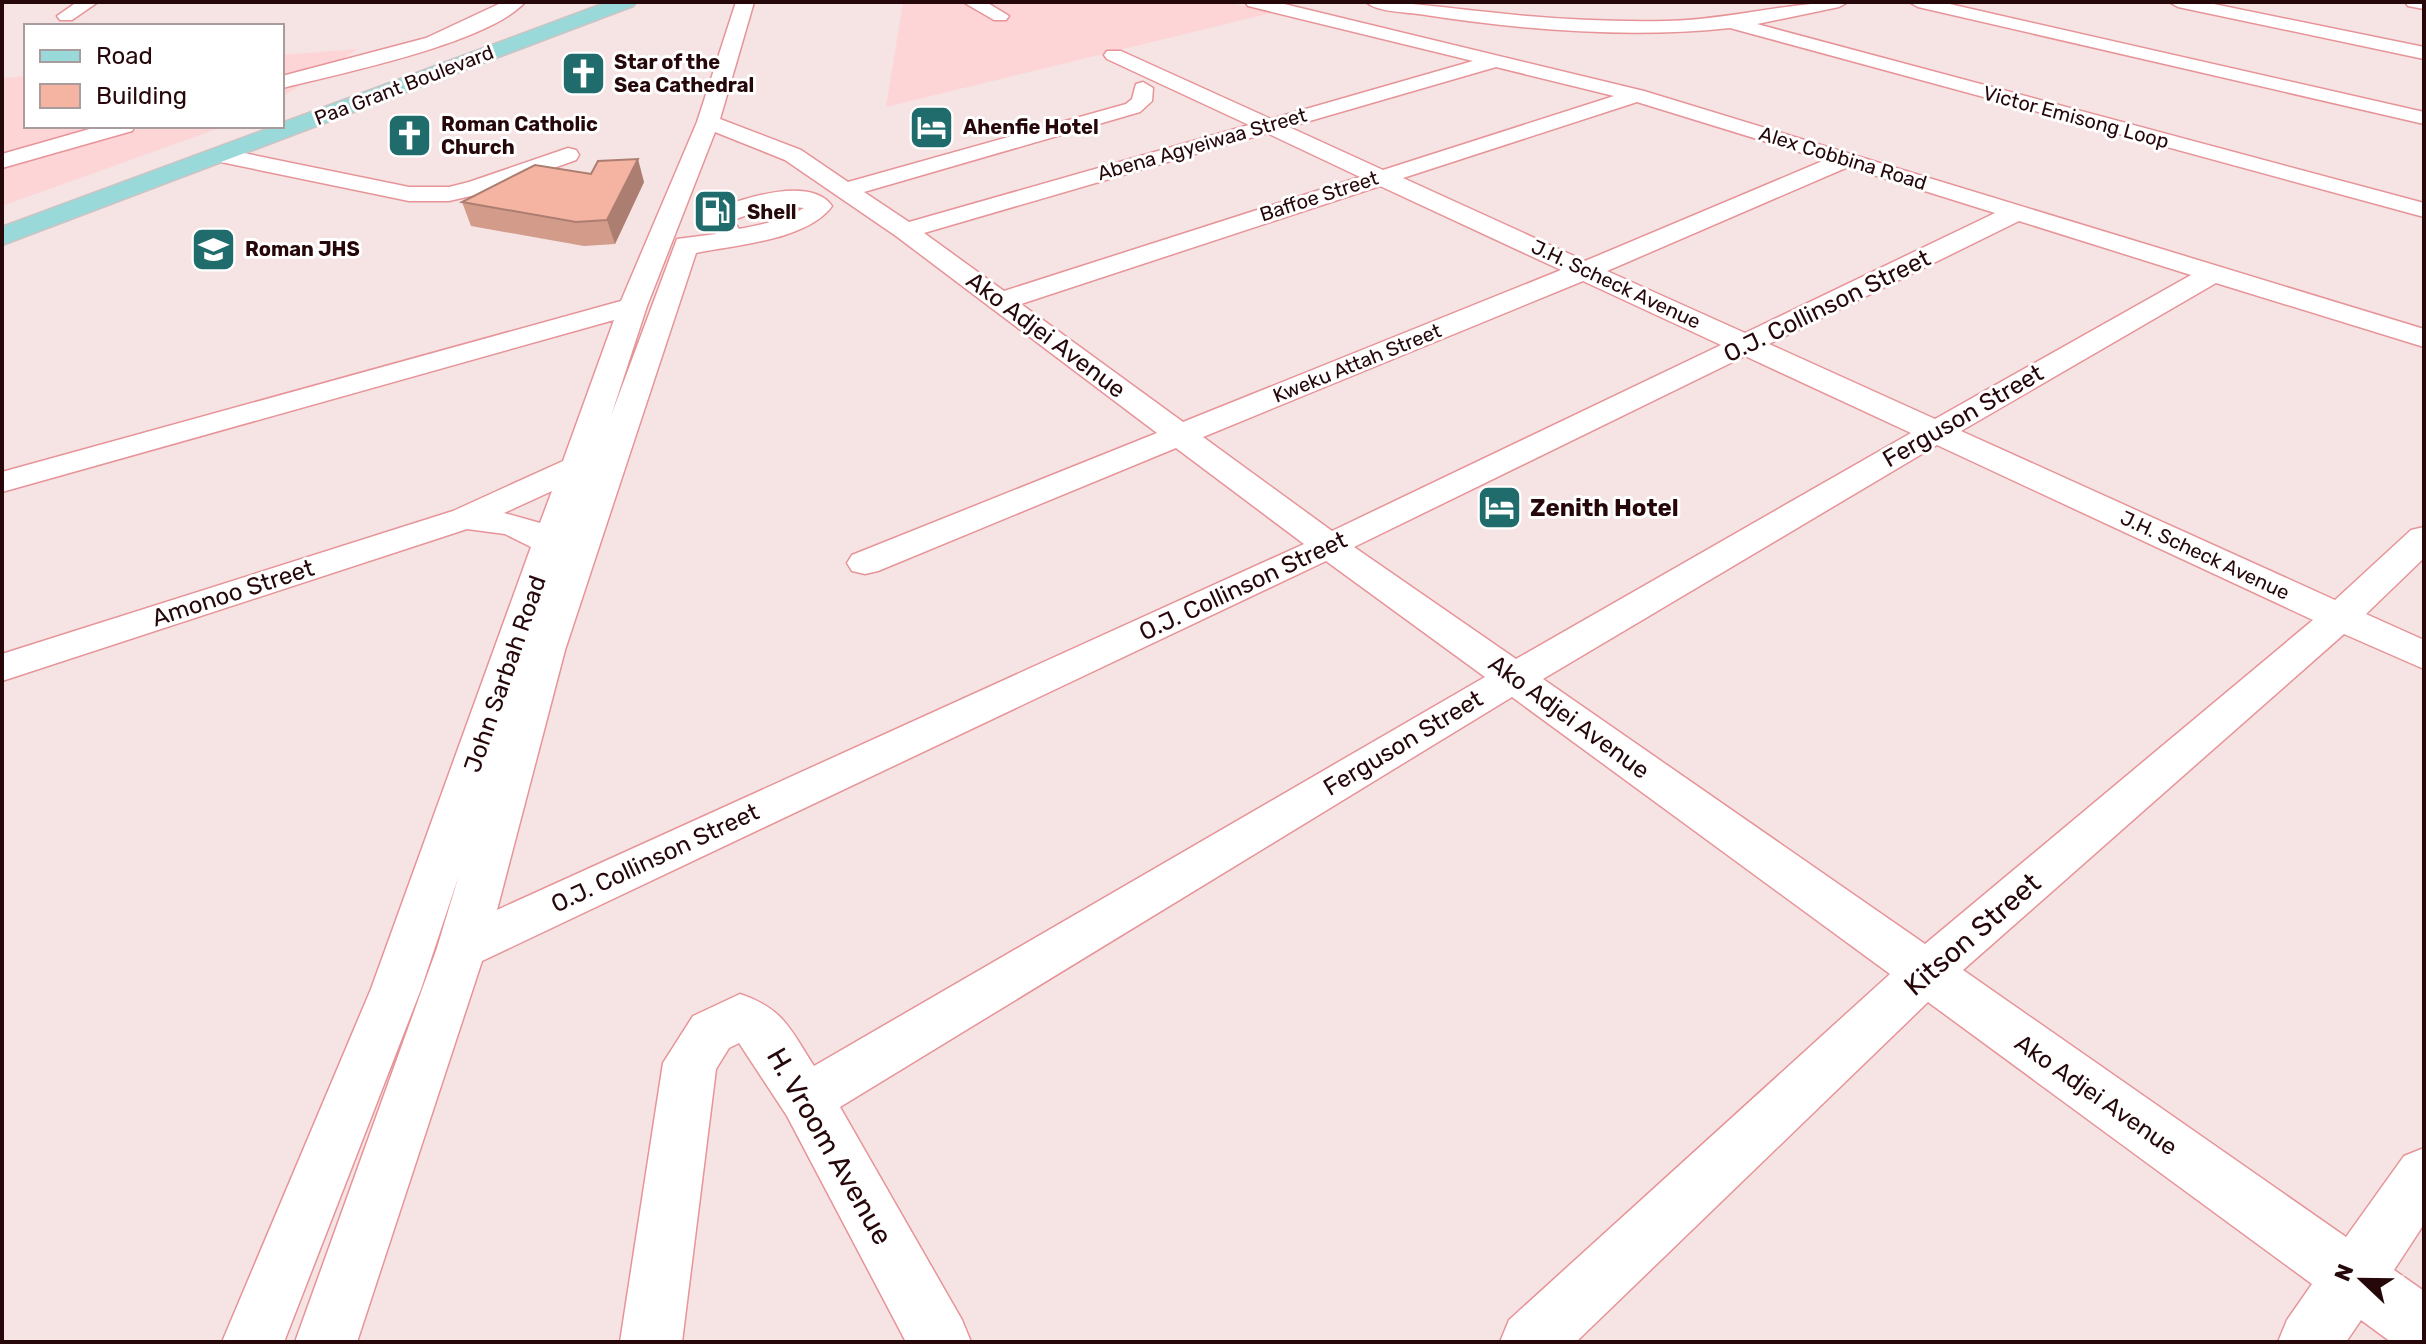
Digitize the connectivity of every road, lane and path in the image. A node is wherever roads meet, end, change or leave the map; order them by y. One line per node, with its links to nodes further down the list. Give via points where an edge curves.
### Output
1 (89, 2): 17 (street)
2 (516, 2): 24 (street, via 449,34)
3 (597, 2): 28 (main road, Paa Grant Boulevard)
4 (626, 2): 33 (main road, Paa Grant Boulevard)
5 (745, 2): 30 (street, John Sarbah Road)
6 (764, 2): 30 (street, John Sarbah Road)
7 (972, 2): 18 (street)
8 (1254, 2): 23 (street, Alex Cobbina Road)
9 (1375, 2): 20 (street)
10 (1801, 2): 19 (street)
11 (1839, 2): 19 (street, via 1786,14)
12 (1918, 2): 27 (street)
13 (2178, 2): 21 (street)
14 (2414, 2): 15 (street)
15 (2424, 4)
16 (1693, 5): 19 (street, Victor Emisong Loop)
17 (66, 16)
18 (1000, 16)
19 (1730, 18): 20 (street, via 1623,27); 20 (street, via 1655,13); 39 (street, Victor Emisong Loop)
20 (1565, 23)
21 (2424, 53)
22 (1114, 55): 29 (street, J.H. Scheck Avenue)
23 (1499, 59): 26 (street, Alex Cobbina Road); 29 (street, Abena Agyeiwaa Street)
24 (284, 81)
25 (1143, 88): 38 (street, via 1142,101 1133,108)
26 (1637, 95): 35 (street, Alex Cobbina Road); 37 (street, Baffoe Street)
27 (2424, 118)
28 (284, 119)
29 (1268, 124): 37 (street, J.H. Scheck Avenue); 42 (street, Abena Agyeiwaa Street)
30 (719, 125): 38 (street, Ako Adjei Avenue, via 793,155); 45 (street, John Sarbah Road); 49 (street, John Sarbah Road)
31 (117, 128): 36 (street)
32 (261, 128): 41 (main road)
33 (219, 155): 34 (street, via 409,194 476,188); 43 (main road, Paa Grant Boulevard)
34 (568, 155)
35 (1848, 159): 40 (street, Alex Cobbina Road); 46 (street, Kweku Attah Street)
36 (2, 161)
37 (1380, 176): 46 (street, J.H. Scheck Avenue); 48 (street, Baffoe Street)
38 (845, 190): 42 (street, Ako Adjei Avenue)
39 (2424, 210)
40 (2018, 212): 47 (street, Alex Cobbina Road); 51 (street, O.J. Collinson Street)
41 (2, 223)
42 (905, 231): 48 (street, Ako Adjei Avenue)
43 (2, 237)
44 (731, 237): 45 (street)
45 (686, 247): 65 (street, John Sarbah Road, via 545,650)
46 (1586, 270): 51 (street, J.H. Scheck Avenue); 53 (street, Kweku Attah Street)
47 (2212, 274): 50 (street, Alex Cobbina Road); 52 (street, Ferguson Street)
48 (1001, 301): 53 (street, Ako Adjei Avenue)
49 (633, 306): 54 (street, John Sarbah Road); 55 (street)
50 (2424, 338)
51 (1748, 345): 52 (street, J.H. Scheck Avenue); 59 (street, O.J. Collinson Street)
52 (1935, 431): 61 (street, J.H. Scheck Avenue); 64 (street, Ferguson Street)
53 (1179, 434): 59 (street, Ako Adjei Avenue); 60 (street, Kweku Attah Street)
54 (577, 467): 56 (street, Amonoo Street); 58 (street, John Sarbah Road)
55 (2, 482)
56 (465, 518): 58 (street, Amonoo Street, via 537,532); 63 (street, Amonoo Street)
57 (2424, 538): 61 (street, Kitson Street)
58 (551, 545): 71 (street, John Sarbah Road, via 396,989)
59 (1329, 546): 64 (street, Ako Adjei Avenue); 65 (street, O.J. Collinson Street)
60 (865, 563)
61 (2340, 617): 62 (street, J.H. Scheck Avenue); 66 (street, Kitson Street)
62 (2424, 656)
63 (2, 668)
64 (1513, 677): 66 (street, Ako Adjei Avenue); 67 (street, Ferguson Street)
65 (462, 948): 72 (street, John Sarbah Road)
66 (1925, 973): 69 (street, Ako Adjei Avenue); 75 (street, Kitson Street)
67 (806, 1099): 73 (street, H. Vroom Avenue, via 761,1029 740,1016 711,1032 690,1063); 74 (street, H. Vroom Avenue)
68 (2424, 1175): 69 (street)
69 (2352, 1277): 70 (street, Ako Adjei Avenue); 76 (street)
70 (2424, 1328)
71 (253, 1342)
72 (326, 1342)
73 (651, 1342)
74 (940, 1342)
75 (1531, 1342)
76 (2309, 1342)

